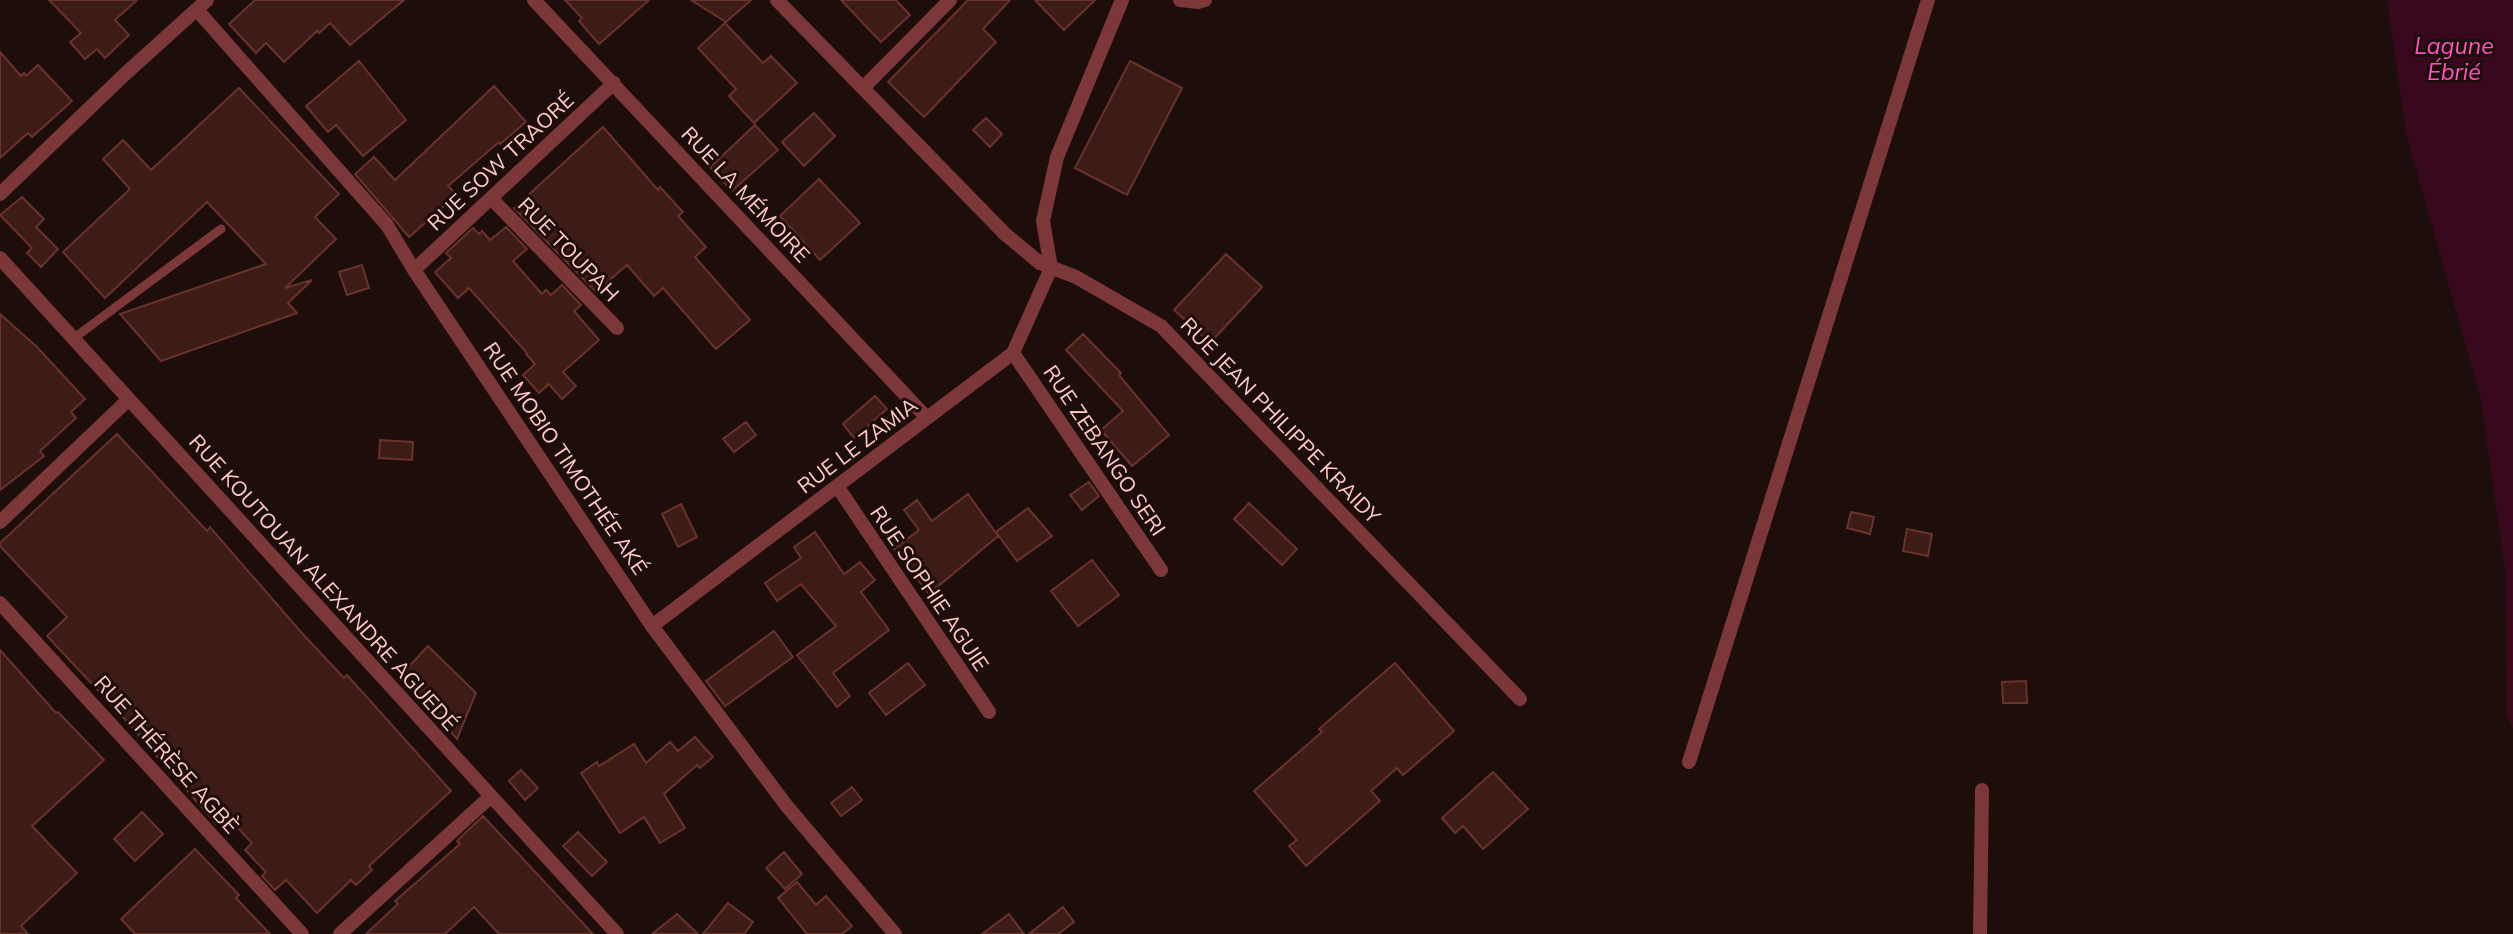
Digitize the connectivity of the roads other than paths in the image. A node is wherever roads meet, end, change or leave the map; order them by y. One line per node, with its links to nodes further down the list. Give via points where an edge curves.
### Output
1 (534, 0): 9 (street, RUE LA MÉMOIRE)
2 (776, 0): 10 (street, RUE JEAN PHILIPPE KRAIDY)
3 (950, 0): 10 (street)
4 (1122, 0): 15 (street, via 1056,158 1043,220)
5 (1180, 0): 6 (street)
6 (1205, 0)
7 (1928, 0): 29 (street)
8 (202, 5): 11 (street); 16 (street, RUE MOBIO TIMOTHÉE AKÉ, via 387,225)
9 (614, 83): 12 (street, RUE SOW TRAORÉ); 21 (street, RUE LA MÉMOIRE)
10 (863, 88): 15 (street, RUE JEAN PHILIPPE KRAIDY, via 1005,234)
11 (0, 194)
12 (491, 198): 16 (street, RUE SOW TRAORÉ); 17 (street, RUE TOUPAH)
13 (221, 229): 18 (lane)
14 (0, 258): 18 (street, RUE KOUTOUAN ALEXANDRE AGUEDÉ)
15 (1051, 268): 19 (street, RUE LE ZAMIA); 27 (street, RUE JEAN PHILIPPE KRAIDY, via 1076,277 1161,326)
16 (414, 270): 26 (street, RUE MOBIO TIMOTHÉE AKÉ)
17 (617, 328)
18 (74, 338): 20 (street, RUE KOUTOUAN ALEXANDRE AGUEDÉ)
19 (1013, 353): 21 (street, RUE LE ZAMIA); 24 (street, RUE ZEBANGO SERI)
20 (129, 399): 23 (street); 31 (street, RUE KOUTOUAN ALEXANDRE AGUEDÉ)
21 (928, 418): 22 (street, RUE LE ZAMIA)
22 (837, 486): 26 (street, RUE LE ZAMIA); 28 (street, RUE SOPHIE AGUIE)
23 (0, 522)
24 (1161, 570)
25 (0, 603): 32 (street, RUE THÉRÈSE AGBÈ)
26 (652, 626): 35 (street, RUE MOBIO TIMOTHÉE AKÉ, via 786,805)
27 (1520, 699)
28 (989, 712)
29 (1689, 762)
30 (1982, 790): 36 (street)
31 (491, 797): 33 (street); 34 (street, RUE KOUTOUAN ALEXANDRE AGUEDÉ)
32 (302, 934)
33 (341, 934)
34 (617, 934)
35 (895, 934)
36 (1980, 934)

